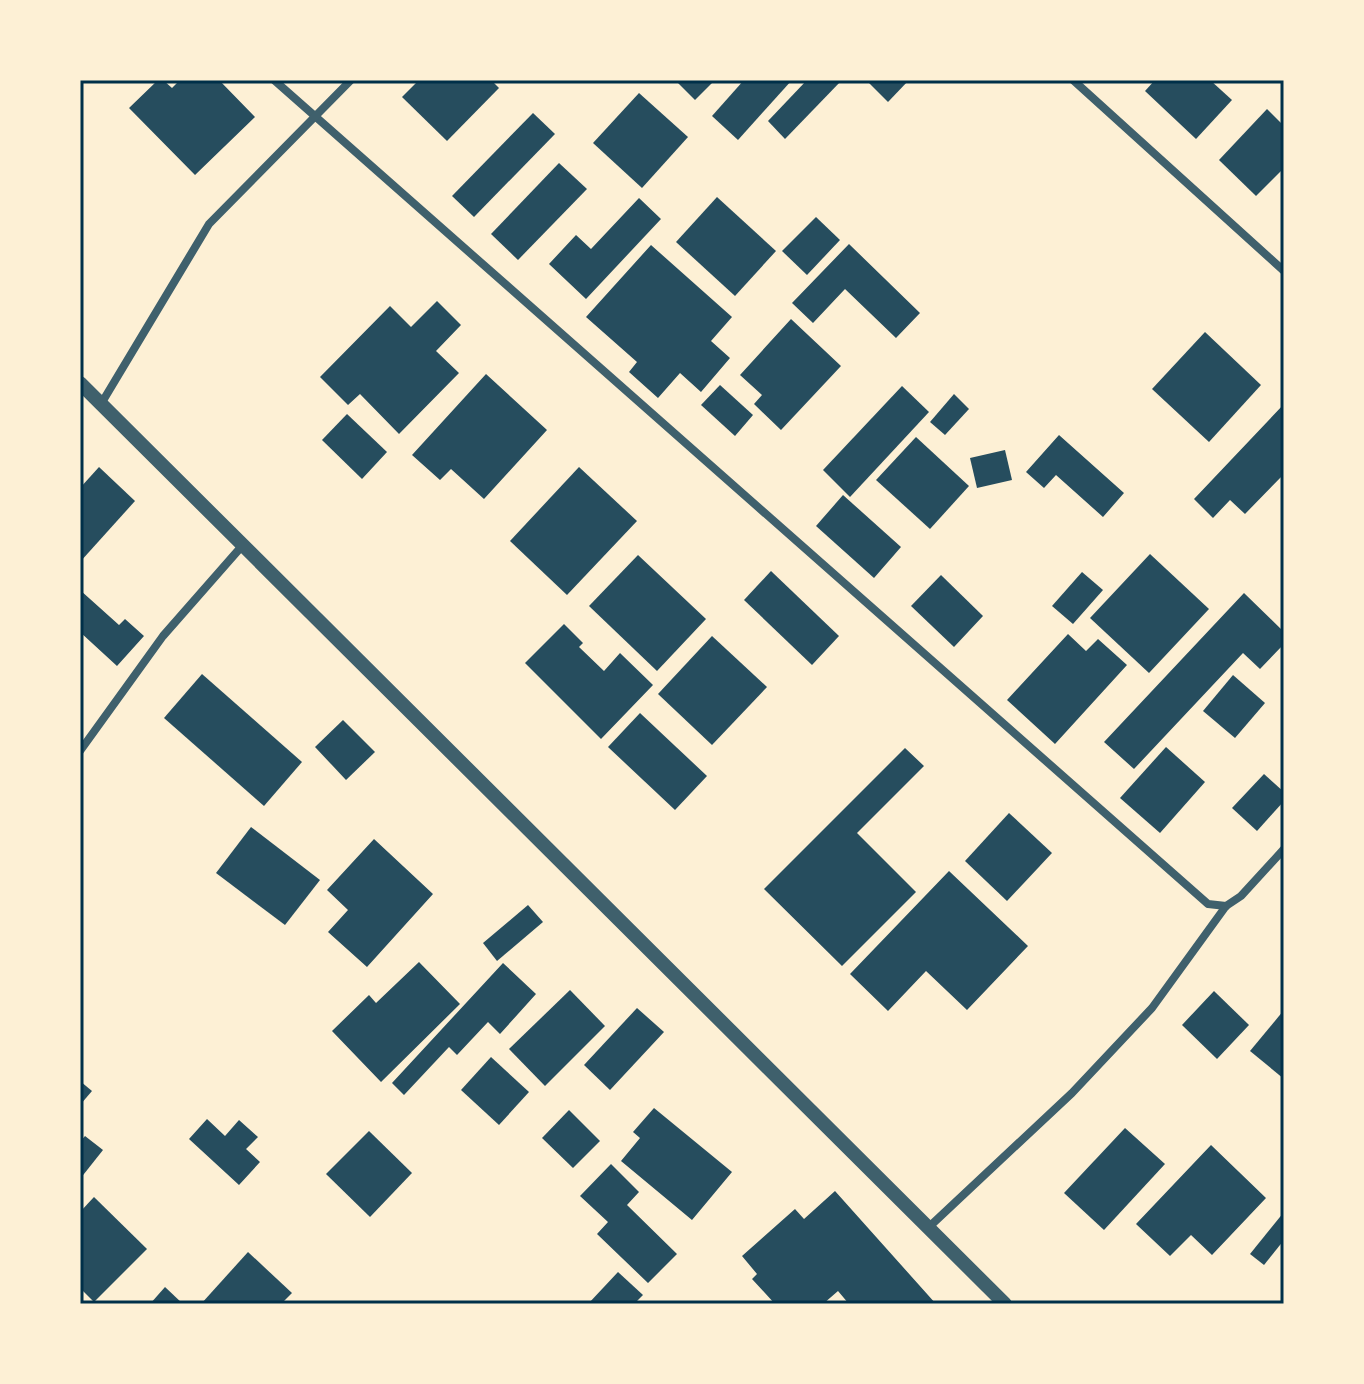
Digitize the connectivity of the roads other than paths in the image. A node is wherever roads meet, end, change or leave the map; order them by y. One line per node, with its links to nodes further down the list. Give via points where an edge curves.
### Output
1 (274, 80): 4 (street)
2 (351, 80): 4 (street)
3 (1073, 80): 5 (street)
4 (315, 118): 7 (street, via 209,224); 11 (street, via 1208,904)
5 (1284, 271)
6 (80, 383): 7 (street)
7 (101, 404): 8 (street)
8 (242, 546): 9 (street, via 163,636); 12 (street)
9 (80, 751)
10 (1284, 849): 11 (street)
11 (1226, 906): 12 (street, via 1152,1008 1072,1093)
12 (929, 1227): 13 (street)
13 (1005, 1304)

